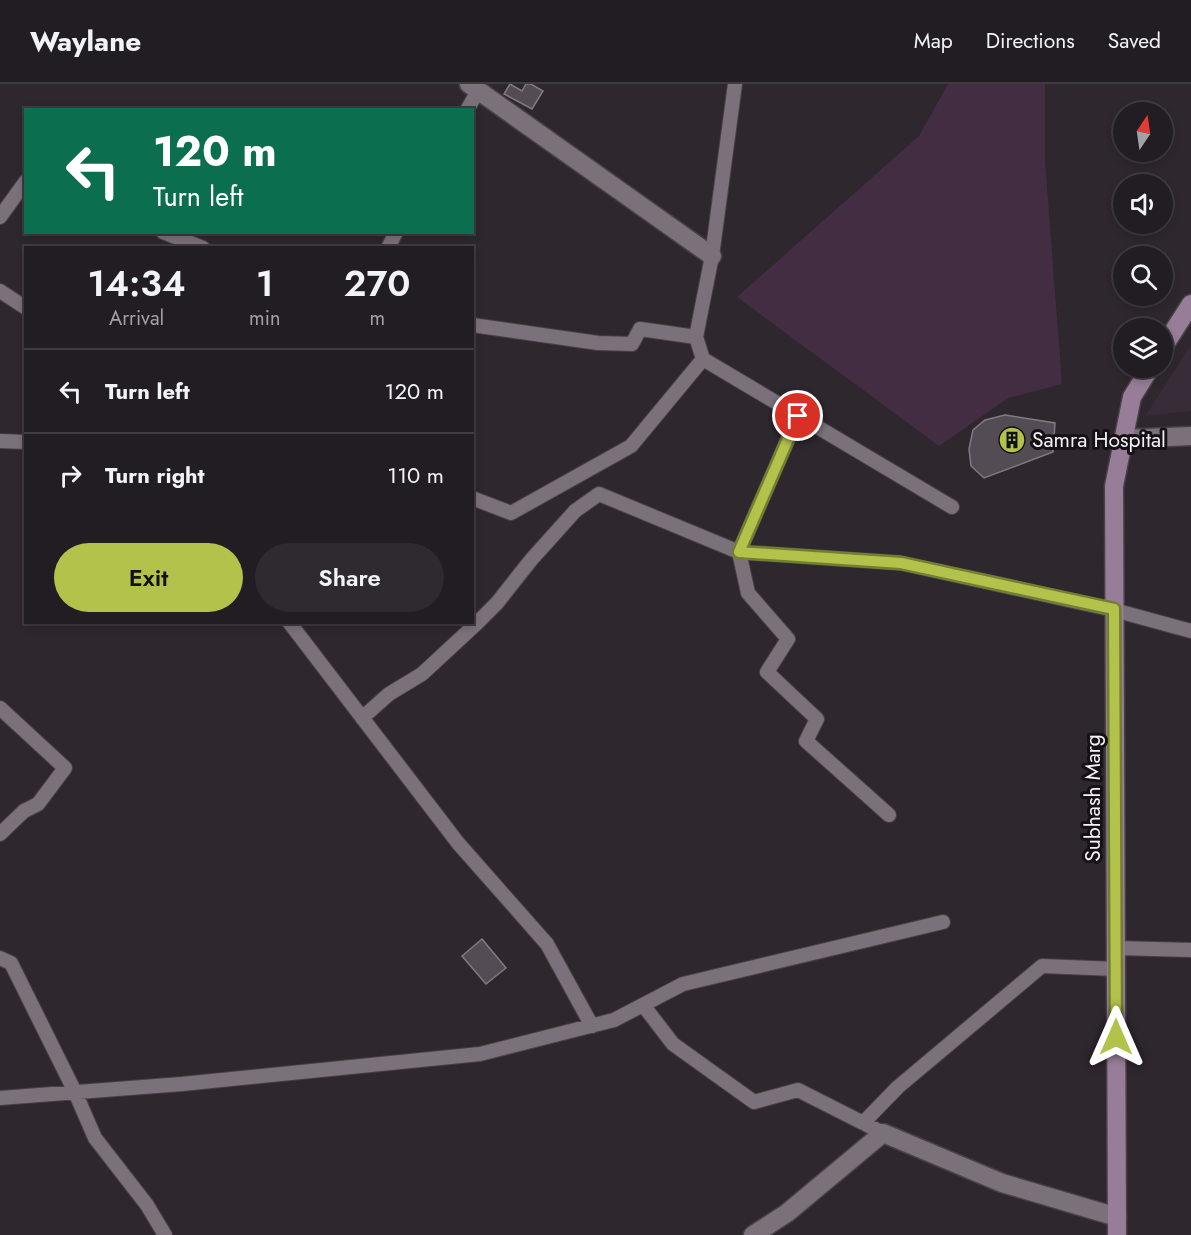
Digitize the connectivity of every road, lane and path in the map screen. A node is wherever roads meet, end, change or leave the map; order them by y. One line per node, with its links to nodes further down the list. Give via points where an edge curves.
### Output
1 (735, 84): 8 (lane)
2 (474, 87): 3 (lane); 8 (street)
3 (468, 108)
4 (24, 184): 5 (lane)
5 (0, 217)
6 (168, 234): 7 (lane)
7 (198, 246)
8 (712, 256): 14 (lane)
9 (0, 291): 11 (lane)
10 (1191, 304): 13 (main road)
11 (24, 307)
12 (474, 325): 14 (lane, via 598,343 632,344 640,328)
13 (1173, 332)
14 (696, 337): 15 (lane)
15 (702, 360): 17 (lane); 22 (lane, via 632,447 510,513)
16 (1144, 378): 19 (main road, Subhash Marg, via 1132,397)
17 (798, 416): 23 (lane); 24 (lane)
18 (1191, 436): 19 (street)
19 (1124, 439): 25 (main road, Subhash Marg, via 1114,486)
20 (0, 441): 21 (lane)
21 (24, 441)
22 (474, 499)
23 (952, 507)
24 (739, 552): 25 (lane, via 901,563); 29 (lane, via 599,494 575,511 476,624 422,674); 30 (lane, via 748,593 788,639 767,672 817,719 806,741)
25 (1114, 609): 27 (lane); 33 (main road, Subhash Marg)
26 (291, 624): 29 (lane)
27 (1191, 631)
28 (0, 708): 31 (lane, via 65,768 38,804)
29 (362, 717): 38 (lane, via 458,843 547,944)
30 (889, 815)
31 (0, 834)
32 (943, 922): 37 (lane, via 683,984)
33 (1116, 948): 34 (lane); 36 (main road, Subhash Marg)
34 (1191, 950)
35 (0, 958): 39 (lane, via 11,963)
36 (1116, 969): 41 (lane, via 1042,966 898,1087); 43 (main road, Subhash Marg)
37 (643, 1005): 38 (lane); 41 (lane, via 673,1044 754,1102 798,1090)
38 (592, 1026): 39 (lane, via 480,1053)
39 (75, 1092): 40 (lane); 44 (lane, via 95,1138)
40 (0, 1098)
41 (863, 1122): 42 (lane)
42 (883, 1132): 43 (street); 45 (street, via 787,1213)
43 (1117, 1226)
44 (165, 1235)
45 (753, 1235)

